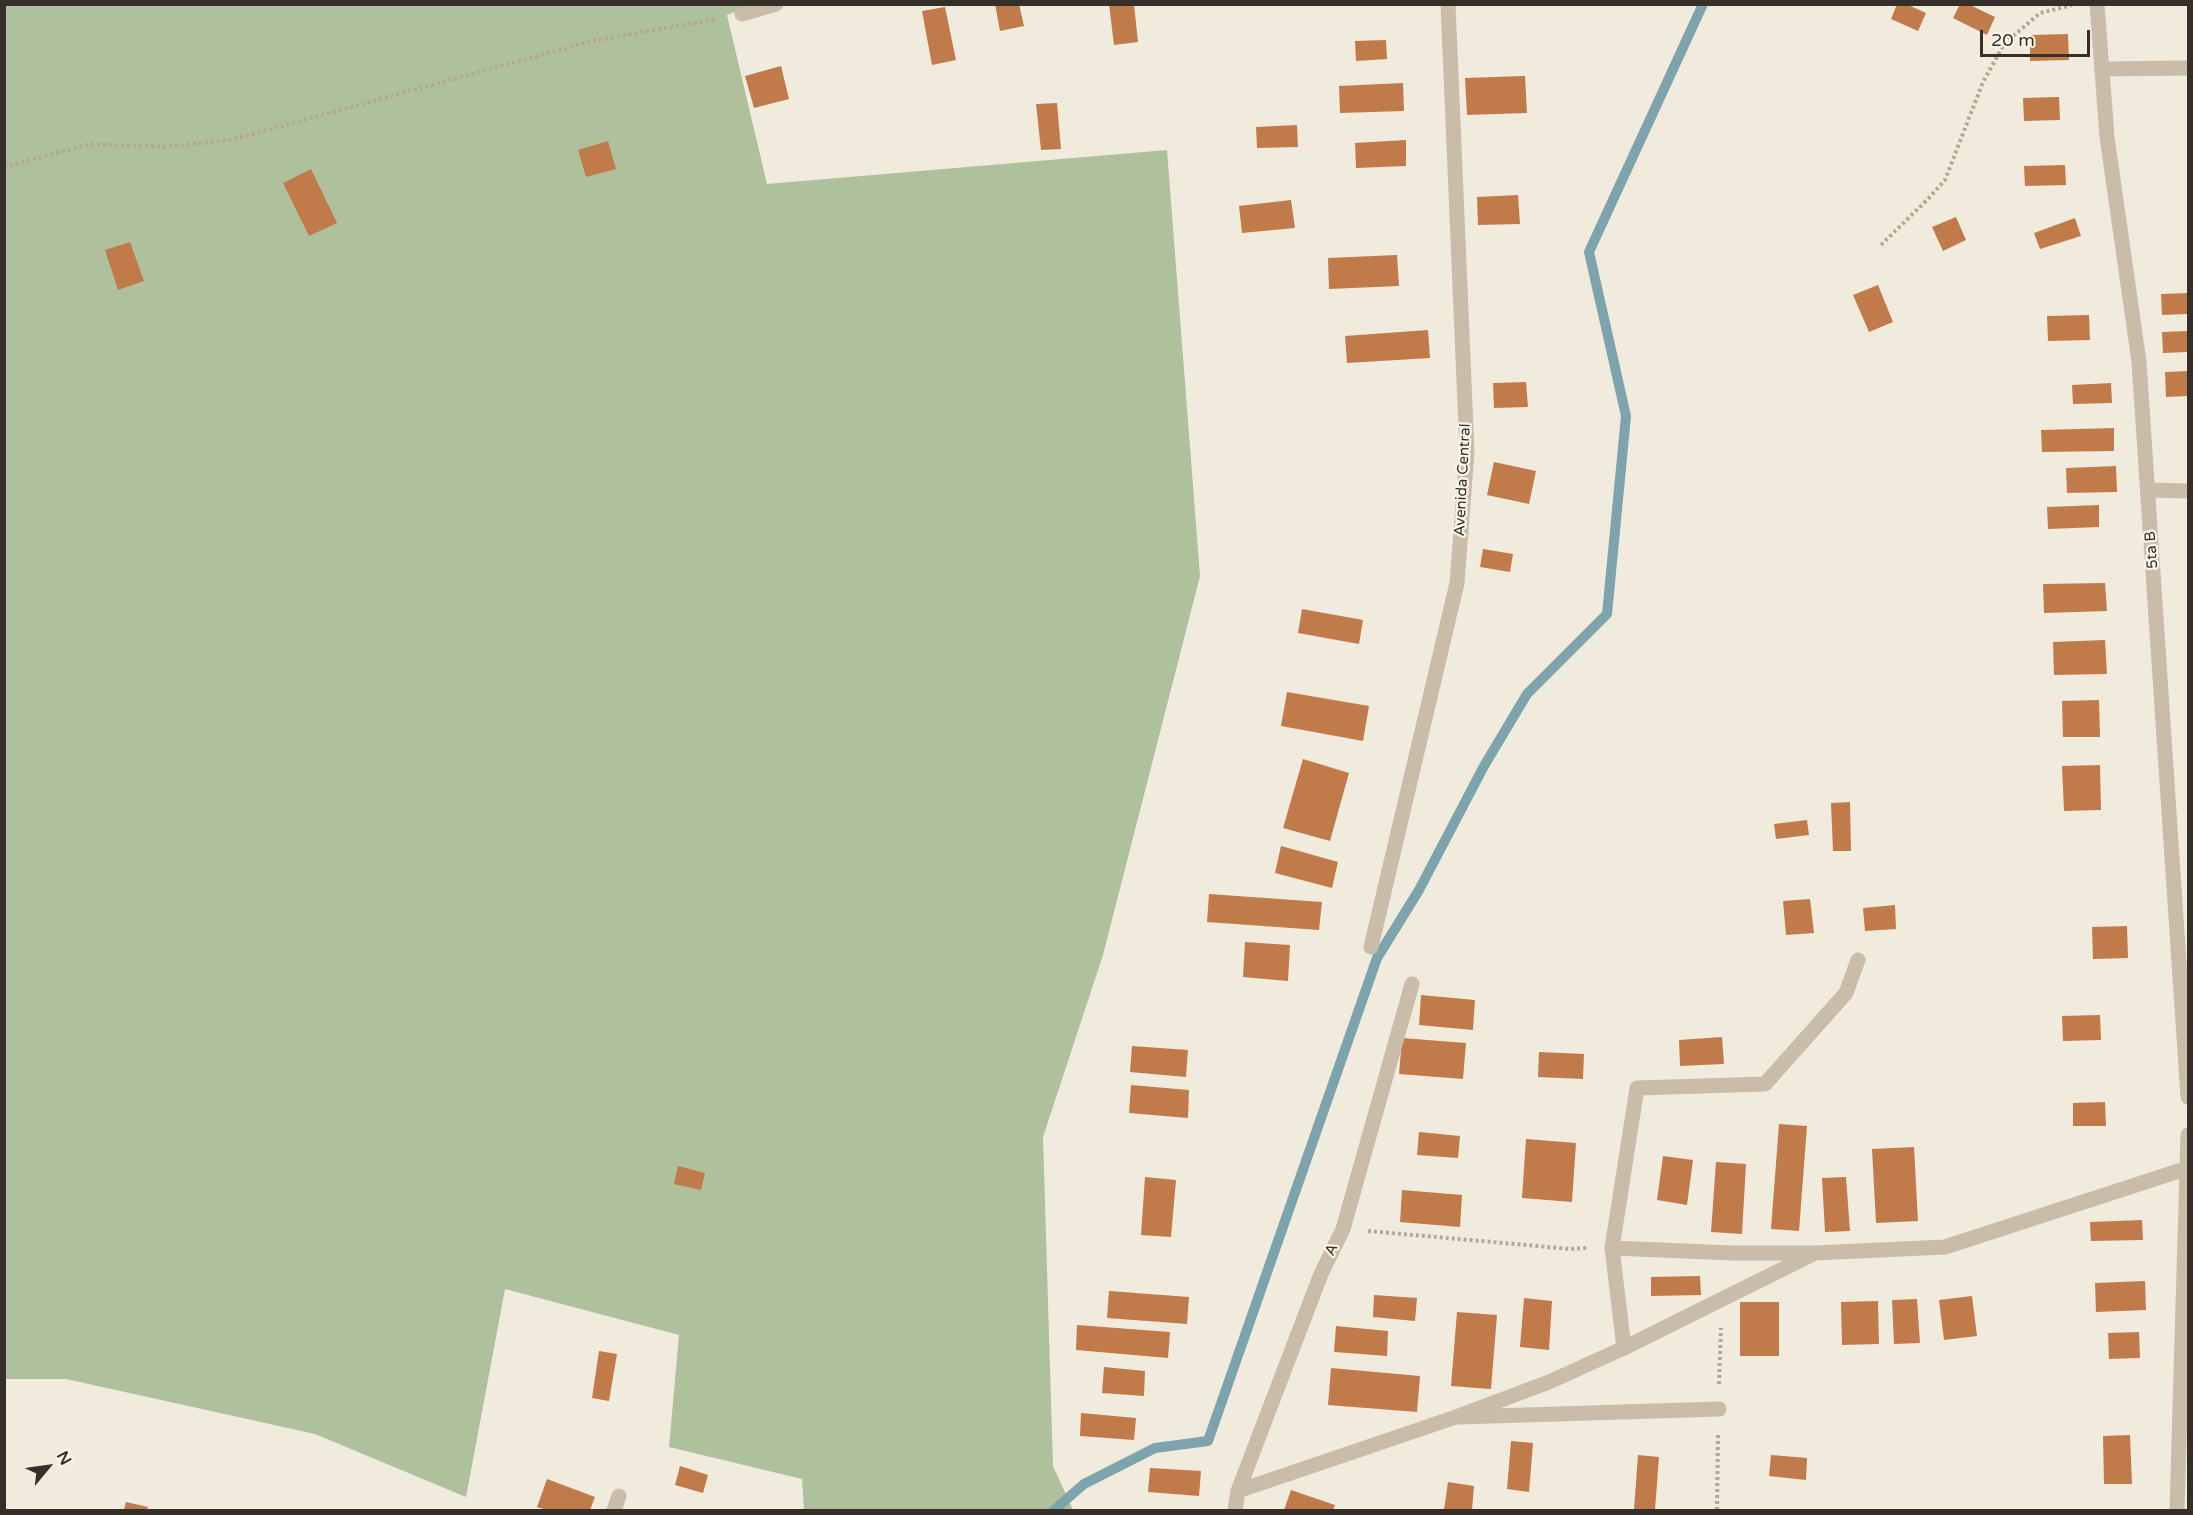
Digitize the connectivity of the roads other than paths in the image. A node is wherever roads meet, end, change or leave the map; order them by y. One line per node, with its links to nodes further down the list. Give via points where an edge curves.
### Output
1 (776, 4): 4 (street)
2 (1448, 4): 9 (street, Avenida Central, via 1467,452 1456,583)
3 (2097, 4): 6 (street, 5ta B)
4 (742, 14)
5 (2188, 68): 6 (street)
6 (2102, 69): 7 (street, 5ta B, via 2107,137 2139,362)
7 (2148, 490): 8 (street); 12 (street, 5ta B)
8 (2188, 491)
9 (1371, 947)
10 (1858, 960): 15 (street, via 1846,993 1766,1084 1637,1088)
11 (1412, 984): 20 (street, A, via 1343,1229 1320,1274)
12 (2188, 1097)
13 (2188, 1135): 14 (street)
14 (2188, 1168): 16 (street, via 1945,1246); 22 (street)
15 (1612, 1248): 16 (street); 17 (street)
16 (1815, 1253): 17 (street)
17 (1624, 1348): 19 (street)
18 (1719, 1409): 19 (street)
19 (1456, 1417): 20 (street)
20 (1238, 1491): 21 (street, A)
21 (1235, 1510)
22 (2177, 1510)

